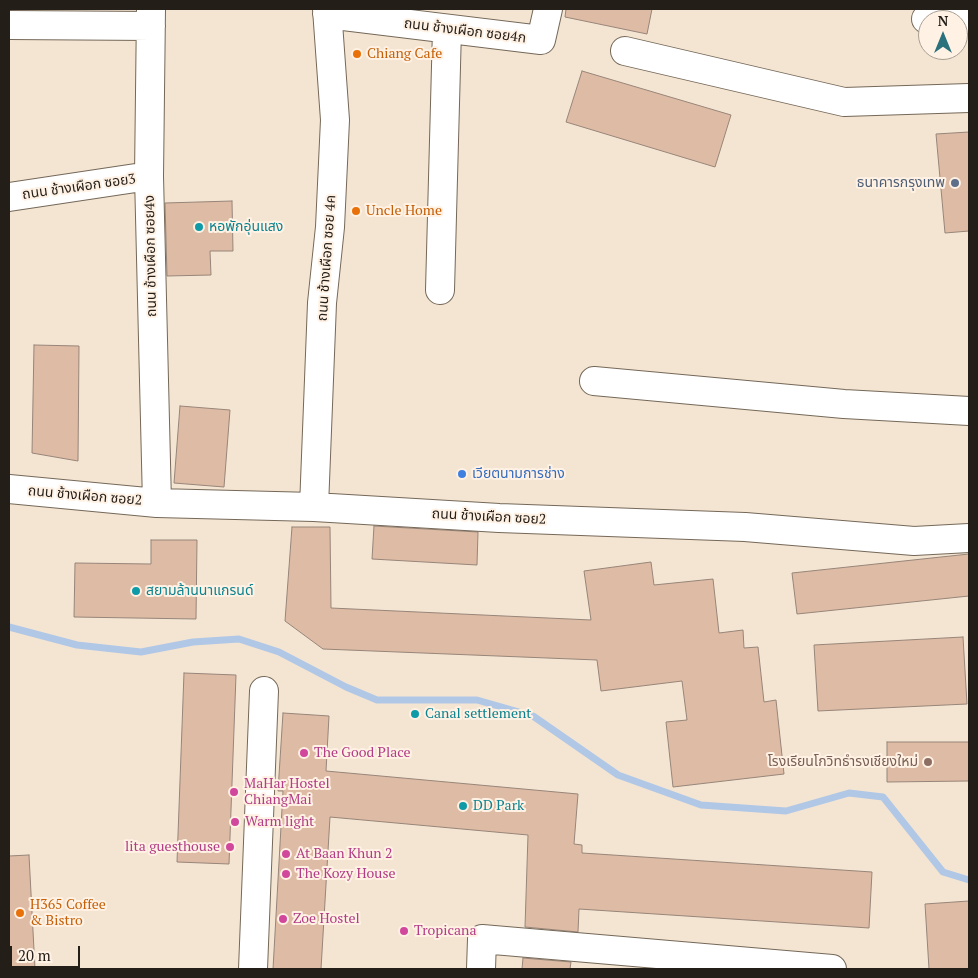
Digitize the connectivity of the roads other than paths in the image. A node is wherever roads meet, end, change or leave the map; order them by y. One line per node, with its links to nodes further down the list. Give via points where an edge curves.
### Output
1 (548, 9): 6 (street, ถนน ช้างเผือก ซอย4ก, via 542,40)
2 (327, 11): 3 (street, ถนน ช้างเผือก ซอย4ก); 16 (street, ถนน ช้างเผือก ซอย 4ค, via 335,120 330,227 322,303)
3 (405, 16): 6 (street, ถนน ช้างเผือก ซอย4ก)
4 (151, 17): 5 (street); 9 (street, ถนน ช้างเผือก ซอย4ง)
5 (9, 25)
6 (447, 29): 11 (street)
7 (625, 51): 8 (street, via 844,102)
8 (969, 98)
9 (150, 176): 10 (street, ถนน ช้างเผือก ซอย3); 15 (street, ถนน ช้างเผือก ซอย4ง)
10 (9, 197)
11 (440, 290)
12 (594, 381): 13 (street)
13 (969, 412)
14 (9, 489): 15 (street, ถนน ช้างเผือก ซอย2)
15 (157, 503): 16 (street, ถนน ช้างเผือก ซอย2)
16 (314, 508): 17 (street, ถนน ช้างเผือก ซอย2, via 744,527 914,541)
17 (969, 538)
18 (264, 692): 19 (street)
19 (253, 969)
20 (481, 969): 21 (street, via 482,939)
21 (832, 969)

